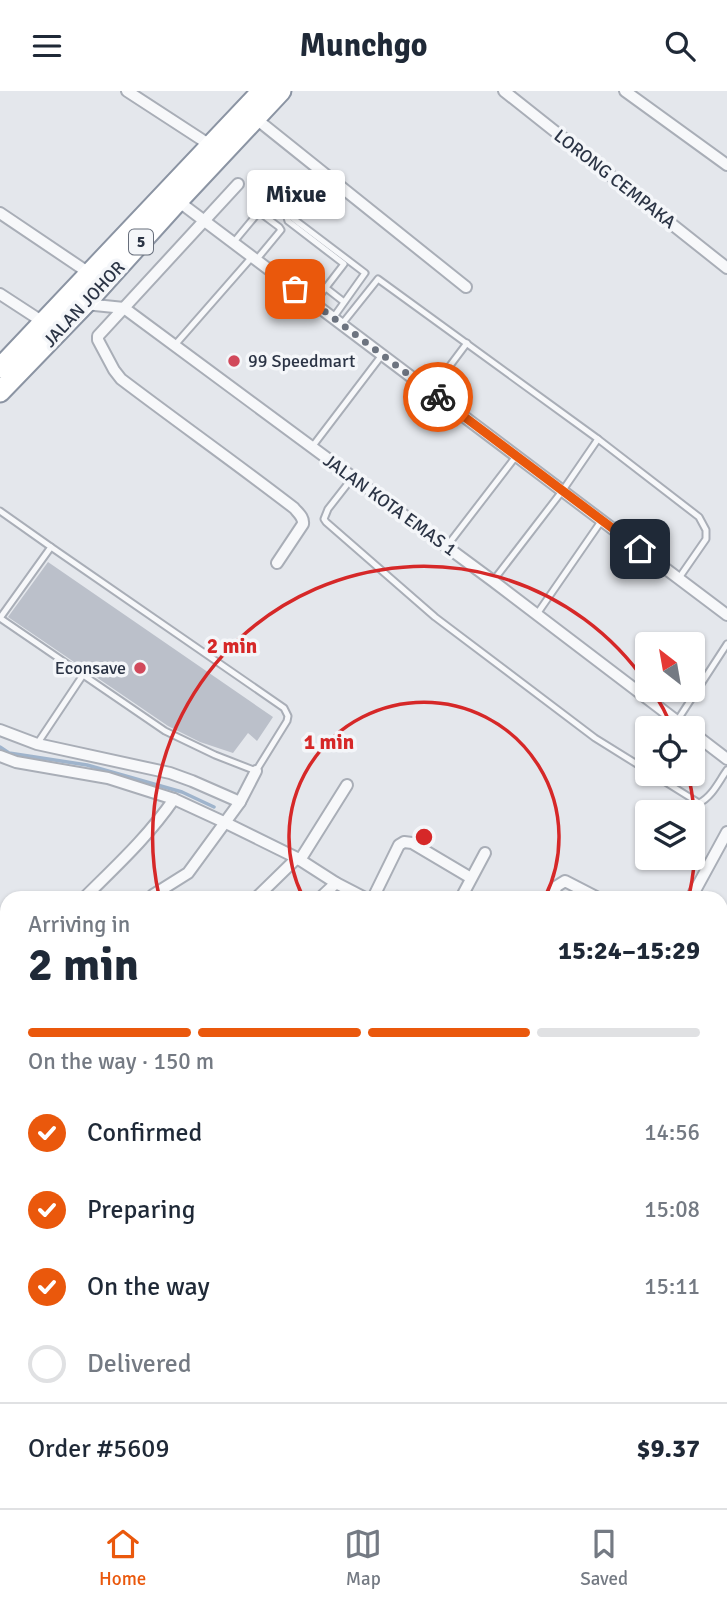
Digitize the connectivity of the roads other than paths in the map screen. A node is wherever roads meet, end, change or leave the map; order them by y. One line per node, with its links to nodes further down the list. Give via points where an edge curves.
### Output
1 (127, 91): 7 (street)
2 (262, 91): 7 (highway, JALAN JOHOR / 5)
3 (281, 91): 6 (highway, JALAN JOHOR / 5)
4 (504, 91): 17 (street, LORONG CEMPAKA)
5 (625, 91): 8 (street)
6 (255, 118): 10 (highway, JALAN JOHOR / 5); 19 (street)
7 (210, 145): 18 (highway, JALAN JOHOR / 5)
8 (727, 165)
9 (238, 184): 14 (street)
10 (178, 201): 14 (street); 24 (highway, JALAN JOHOR / 5)
11 (259, 212): 13 (lane, via 268,201); 15 (lane); 16 (lane, via 281,230)
12 (0, 213): 18 (street)
13 (286, 213): 20 (lane, via 288,221 344,263); 22 (lane, via 365,273)
14 (204, 221): 15 (street); 25 (street)
15 (233, 243): 16 (street)
16 (254, 259): 23 (street); 29 (lane)
17 (727, 268)
18 (89, 273): 27 (highway, JALAN JOHOR / 5)
19 (466, 287)
20 (326, 288): 22 (lane); 23 (lane)
21 (0, 294): 27 (street)
22 (344, 302): 26 (lane)
23 (314, 303): 26 (street)
24 (85, 304): 25 (street); 33 (highway, JALAN JOHOR / 5)
25 (124, 308): 29 (street, JALAN KOTA EMAS 1); 43 (street, via 98,336 117,375 303,519)
26 (338, 321): 28 (lane, via 378,279); 30 (street)
27 (43, 322): 31 (highway, JALAN JOHOR / 5)
28 (467, 343): 32 (lane); 34 (lane)
29 (174, 346): 35 (street, JALAN KOTA EMAS 1)
30 (382, 355): 32 (street); 35 (lane)
31 (0, 368)
32 (431, 391): 36 (street)
33 (0, 392)
34 (598, 439): 38 (lane); 44 (lane, via 699,517 706,539)
35 (312, 447): 37 (street, JALAN KOTA EMAS 1)
36 (517, 456): 38 (street); 42 (lane)
37 (353, 477): 42 (street, JALAN KOTA EMAS 1); 58 (lane, via 328,509 326,522 435,617 595,739)
38 (563, 490): 40 (street); 45 (lane)
39 (0, 511): 41 (lane)
40 (602, 520): 44 (street); 46 (lane)
41 (51, 547): 48 (lane); 60 (lane, via 284,708 286,721)
42 (447, 547): 45 (street, JALAN KOTA EMAS 1)
43 (276, 563)
44 (679, 578): 47 (street)
45 (493, 581): 46 (street, JALAN KOTA EMAS 1)
46 (537, 614): 51 (street, JALAN KOTA EMAS 1)
47 (727, 615)
48 (0, 618): 50 (lane)
49 (727, 644): 52 (lane)
50 (83, 675): 55 (lane); 60 (lane, via 165,731)
51 (670, 716)
52 (687, 716)
53 (0, 730): 55 (street)
54 (705, 742): 57 (street)
55 (37, 744): 64 (street, via 170,773)
56 (0, 755): 63 (street, via 16,762 108,778)
57 (727, 759)
58 (635, 763)
59 (727, 770): 62 (lane, via 699,803)
60 (256, 771): 64 (street)
61 (348, 785): 68 (street)
62 (672, 786)
63 (174, 799): 65 (street); 71 (street, via 156,825)
64 (240, 802): 65 (street)
65 (226, 823): 68 (street); 72 (street, via 188,873)
66 (727, 832): 80 (street)
67 (485, 853): 69 (street)
68 (298, 859): 70 (street); 73 (street)
69 (471, 878): 76 (street, via 404,842); 77 (street)
70 (336, 883): 74 (street); 75 (street)
71 (91, 891)
72 (159, 891)
73 (264, 891)
74 (327, 891)
75 (351, 891)
76 (376, 891)
77 (464, 891)
78 (554, 891): 79 (street, via 565,881)
79 (584, 891)
80 (695, 891)

